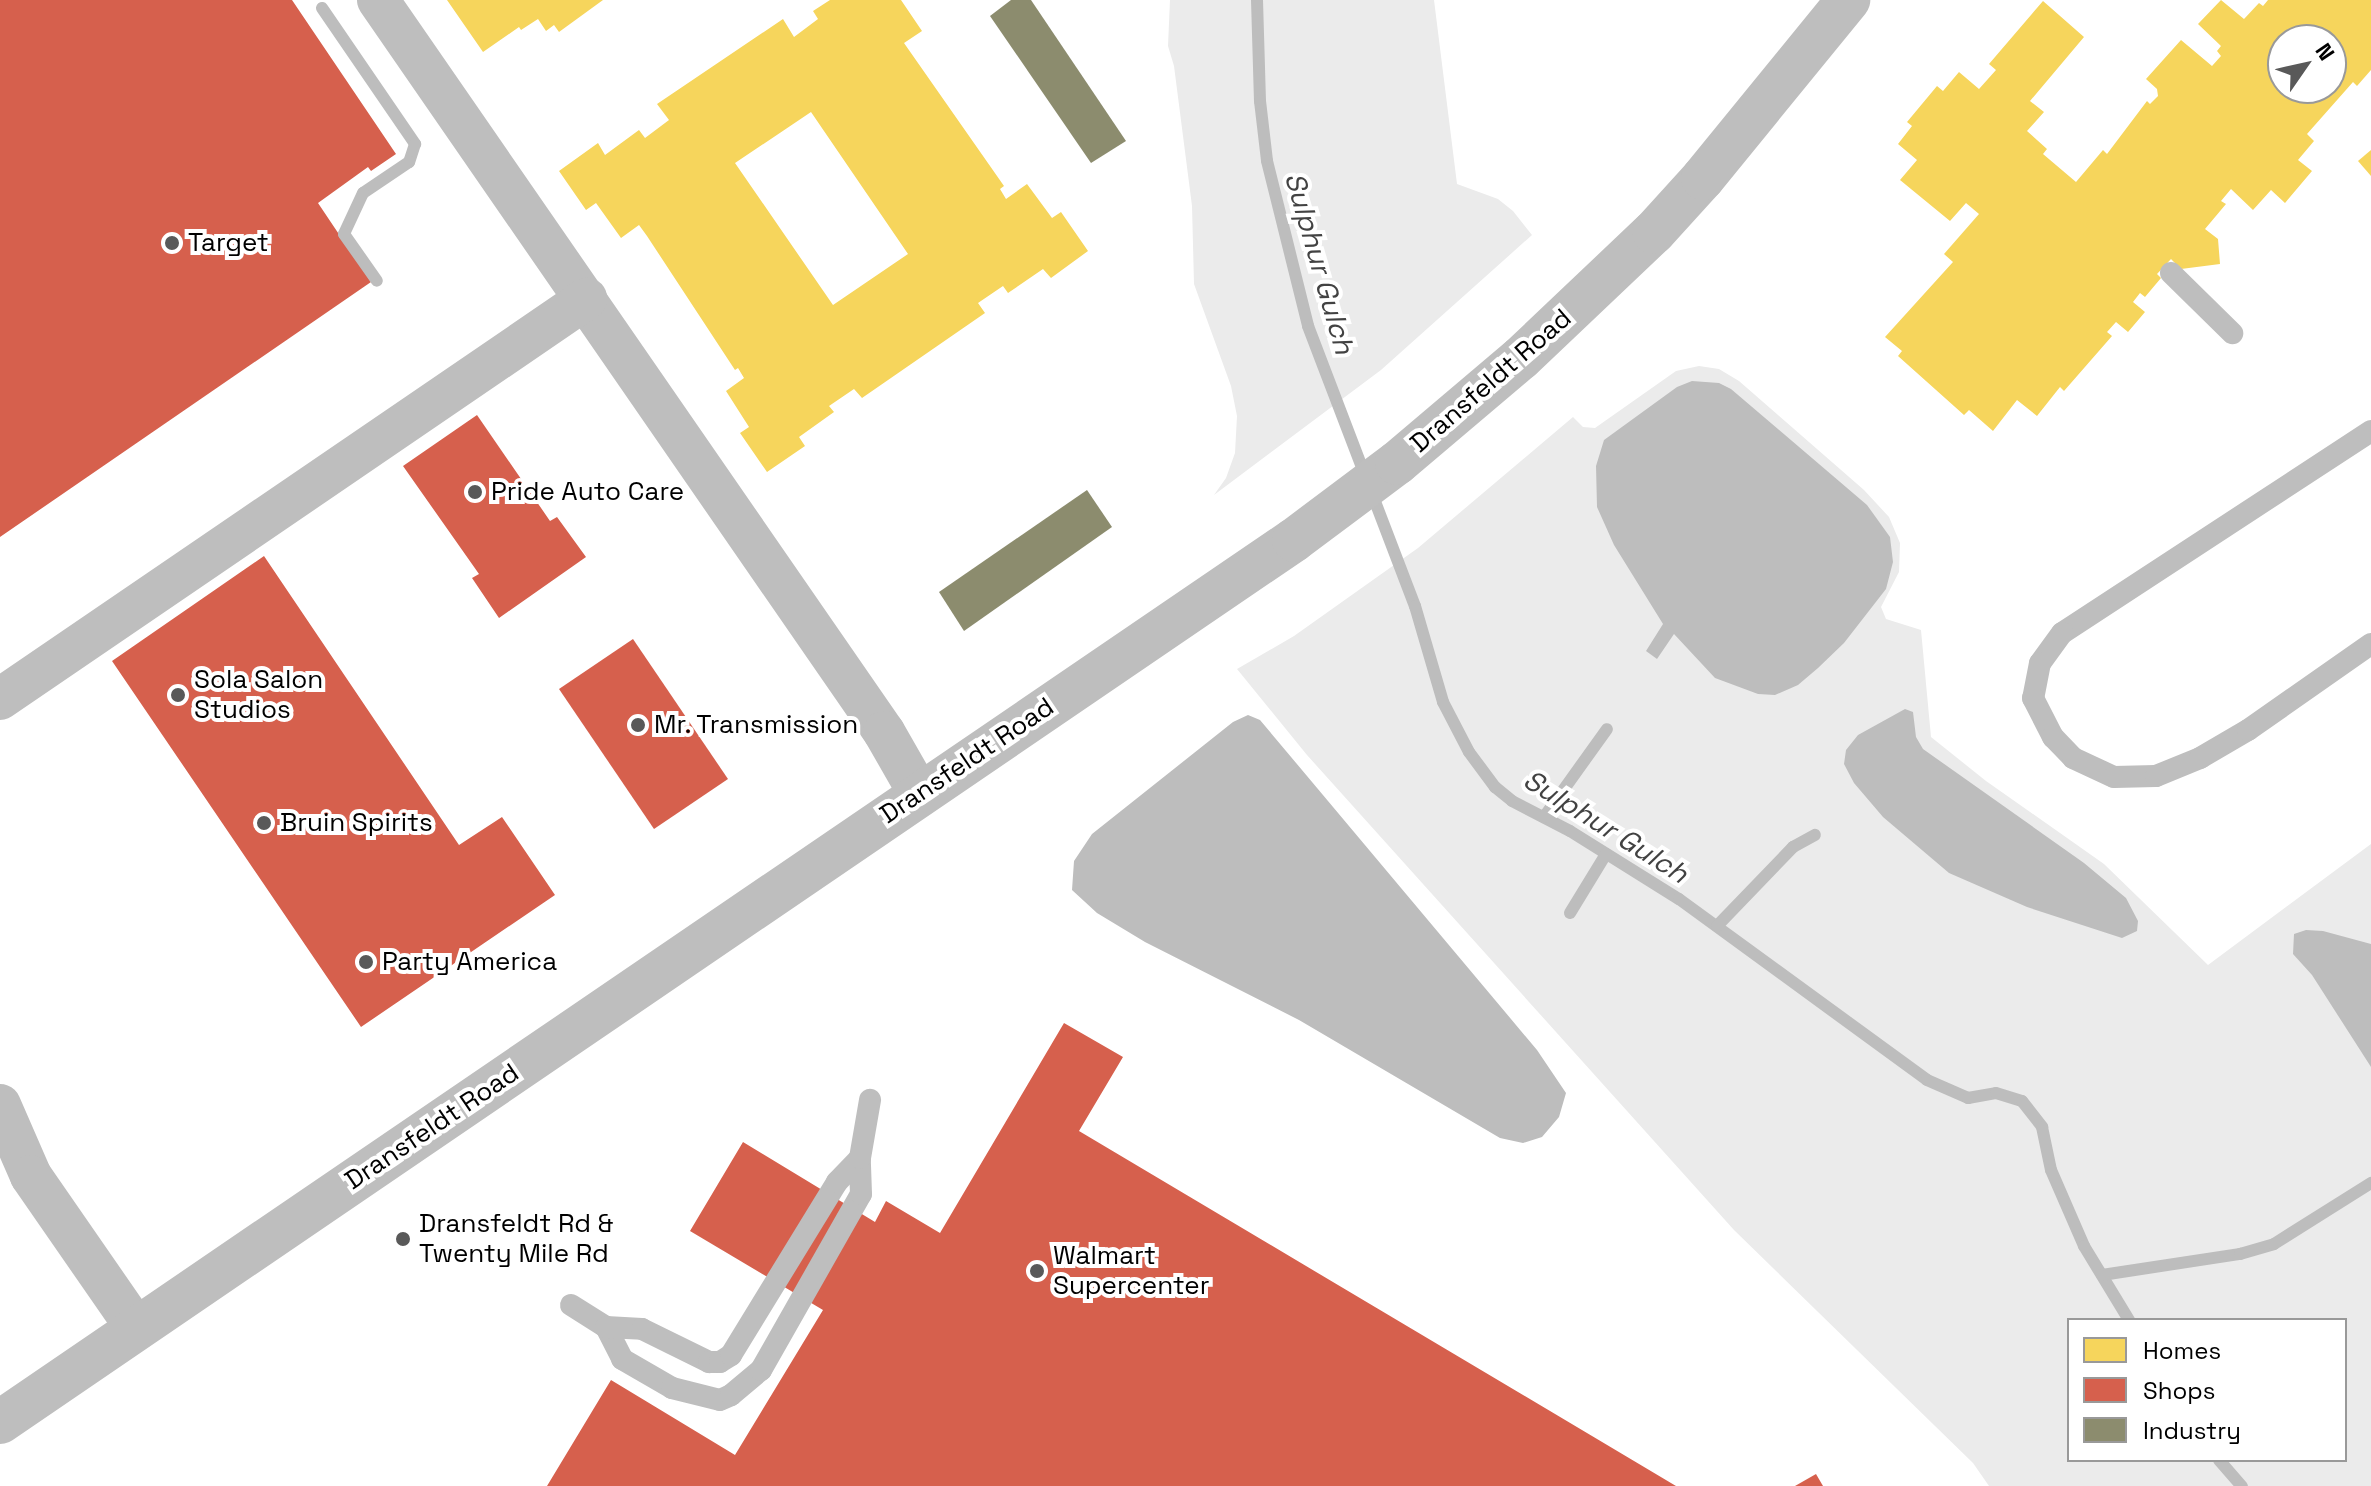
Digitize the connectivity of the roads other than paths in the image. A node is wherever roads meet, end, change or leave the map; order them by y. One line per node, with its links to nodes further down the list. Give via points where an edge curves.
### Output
1 (378, 0): 4 (street)
2 (1848, 0): 9 (street, Dransfeldt Road, via 1654,232 1559,324 1397,463 1294,540)
3 (2171, 273): 5 (lane)
4 (586, 299): 8 (street); 9 (street, via 884,732)
5 (2232, 333)
6 (2371, 431): 7 (lane, via 2062,633 2040,663 2033,698 2053,737 2073,758 2114,777 2156,776 2248,730)
7 (2371, 644)
8 (0, 699)
9 (919, 793): 15 (street, Dransfeldt Road)
10 (870, 1100): 12 (lane)
11 (0, 1105): 15 (street, via 31,1176)
12 (860, 1158): 14 (lane, via 837,1182 731,1355 709,1362 642,1329); 14 (lane, via 861,1194 761,1370 740,1389 720,1400 672,1388 622,1359)
13 (571, 1305): 14 (lane)
14 (606, 1327)
15 (137, 1329): 16 (street, Dransfeldt Road)
16 (0, 1422)

